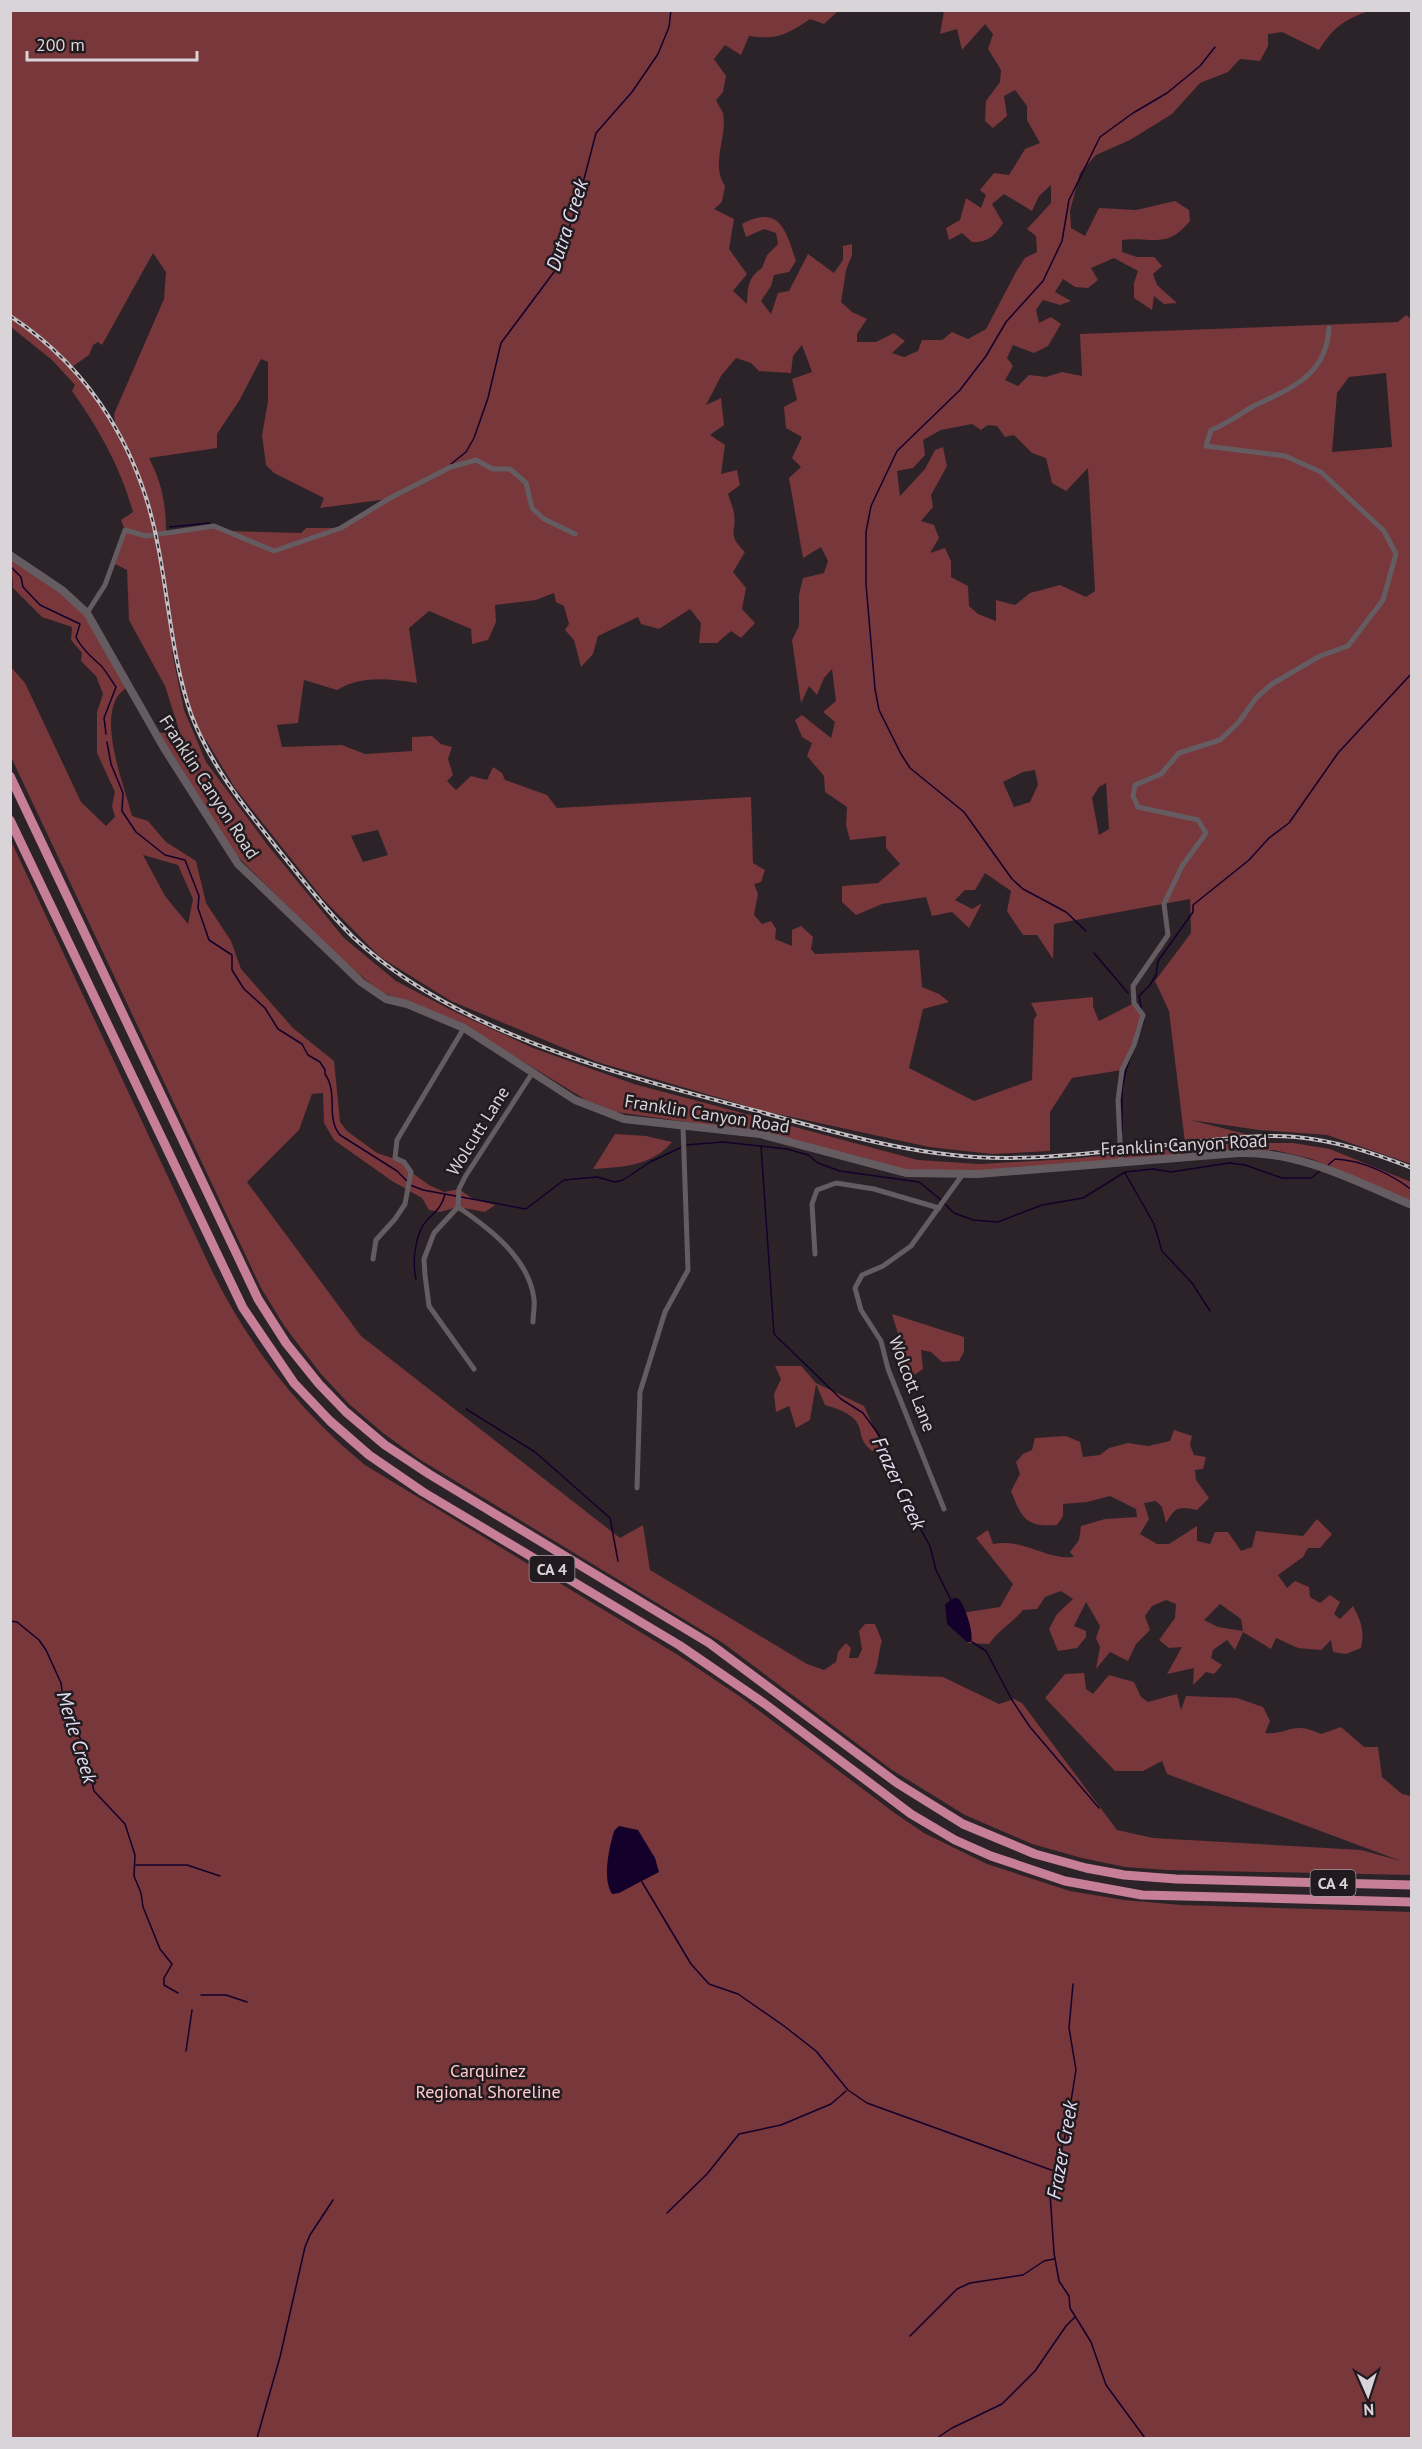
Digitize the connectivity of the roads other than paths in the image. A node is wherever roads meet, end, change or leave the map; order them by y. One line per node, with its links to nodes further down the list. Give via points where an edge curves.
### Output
1 (1329, 328): 10 (street, via 1320,360 1302,381 1211,429 1206,446 1285,456 1321,472 1384,531 1396,555 1383,600 1348,646 1320,656 1272,684 1220,740 1179,753 1161,774 1135,785 1133,796 1138,807 1198,820 1206,832 1182,866 1164,904 1168,935 1133,986 1134,1003 1143,1015 1122,1070 1118,1100)
2 (575, 534): 4 (street, via 544,519 532,508 526,483 510,469 493,469 476,460 451,467 341,528 274,551 214,526 146,536 125,530 105,585)
3 (10, 555): 4 (street, Franklin Canyon Road, via 62,590)
4 (87, 613): 7 (street, Franklin Canyon Road, via 164,748 238,864 361,982 386,999)
5 (10, 776): 21 (highway, CA 4, via 258,1299 282,1338 315,1379 380,1441 434,1478 709,1643 908,1790 987,1835 1060,1861 1136,1876)
6 (10, 820): 22 (highway, CA 4, via 243,1308 294,1383 369,1455 423,1492 679,1646 758,1699 911,1814 991,1856 1071,1882 1142,1895)
7 (464, 1028): 8 (street, Franklin Canyon Road); 16 (street, via 397,1140 395,1158 411,1172 408,1190 405,1204 376,1240)
8 (533, 1072): 9 (street, Franklin Canyon Road, via 575,1100 624,1119); 13 (street, Wolcutt Lane, via 459,1189)
9 (683, 1126): 11 (street, Franklin Canyon Road, via 760,1134 906,1173); 19 (street, via 687,1270 665,1312 640,1392)
10 (1121, 1163): 11 (street, Franklin Canyon Road); 12 (street, Franklin Canyon Road, via 1251,1152 1289,1156)
11 (963, 1174): 14 (street, Wolcott Lane)
12 (1412, 1205)
13 (458, 1207): 17 (street, via 496,1233 527,1275 534,1299); 18 (street, via 434,1233 424,1258 425,1275 429,1306)
14 (939, 1208): 15 (street, via 836,1182 817,1190 812,1204); 20 (street, Wolcott Lane, via 911,1246 884,1266 862,1275 855,1288 861,1310 881,1341 888,1369)
15 (815, 1254)
16 (374, 1259)
17 (533, 1322)
18 (474, 1370)
19 (637, 1488)
20 (944, 1509)
21 (1412, 1884)
22 (1412, 1902)

